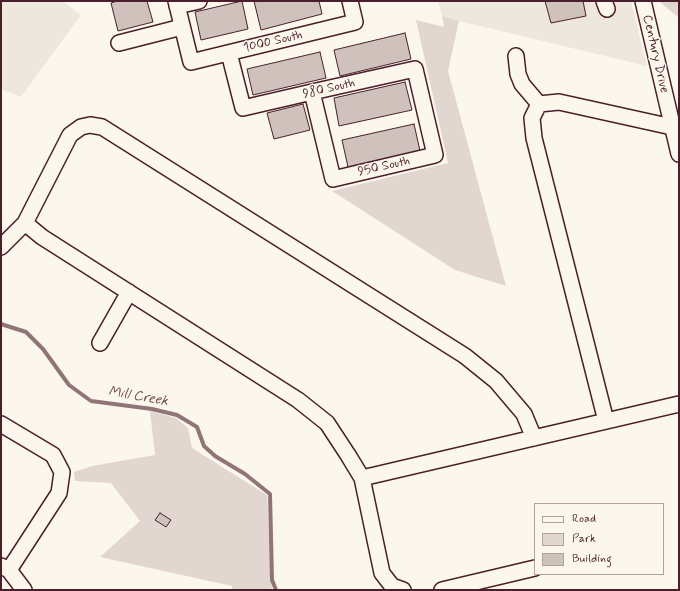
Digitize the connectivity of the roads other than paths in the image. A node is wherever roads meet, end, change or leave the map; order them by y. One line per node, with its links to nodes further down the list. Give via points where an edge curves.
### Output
1 (199, 1): 4 (street)
2 (350, 1): 7 (street, 1000 South, via 355,22)
3 (643, 1): 11 (street, Century Drive)
4 (177, 4): 5 (street)
5 (182, 27): 6 (street); 7 (street, 1000 South, via 191,62)
6 (119, 43)
7 (230, 53): 9 (street, 980 South, via 243,108)
8 (516, 56): 10 (street, via 522,84)
9 (312, 92): 13 (street, 980 South, via 415,69); 13 (street, 950 South, via 333,179)
10 (539, 104): 11 (street, via 559,102); 19 (street, via 532,118 534,138)
11 (672, 127): 12 (street, Century Drive)
12 (679, 154)
13 (436, 155)
14 (25, 223): 15 (street); 16 (street, via 42,237); 21 (street, via 70,135 81,127 102,127 465,356 496,381 524,414)
15 (1, 247)
16 (129, 292): 17 (street); 22 (street, via 298,400 327,423)
17 (100, 343)
18 (679, 404): 19 (street)
19 (606, 421): 21 (street)
20 (1, 424): 23 (street, via 53,455 62,472 59,493)
21 (534, 438): 22 (street)
22 (362, 478): 26 (street, via 382,573 392,586)
23 (5, 568): 25 (street)
24 (534, 568): 27 (street)
25 (24, 590)
26 (403, 590)
27 (442, 590)

